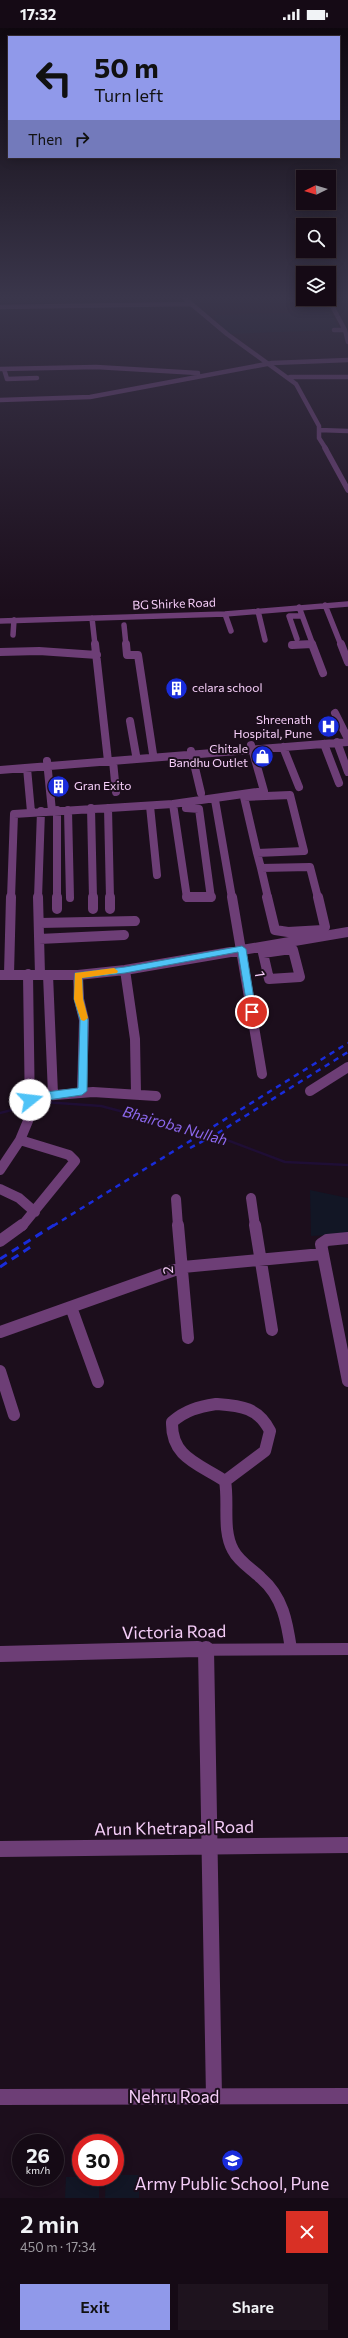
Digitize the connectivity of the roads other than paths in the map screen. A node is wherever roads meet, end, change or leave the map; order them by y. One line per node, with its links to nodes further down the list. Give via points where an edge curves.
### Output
1 (52, 398): 3 (street)
2 (305, 398): 4 (street)
3 (0, 400)
4 (319, 430): 5 (street); 6 (street, via 318,438 336,463)
5 (348, 431)
6 (348, 490)
7 (348, 604): 8 (street, BG Shirke Road)
8 (325, 605): 9 (street, BG Shirke Road); 25 (street)
9 (299, 607): 10 (street, BG Shirke Road); 12 (street)
10 (258, 611): 11 (street, BG Shirke Road); 20 (street)
11 (226, 614): 13 (street, BG Shirke Road); 17 (street)
12 (302, 616): 19 (street, via 289,616); 21 (street)
13 (92, 618): 14 (street, BG Shirke Road); 24 (street)
14 (14, 620): 15 (street, BG Shirke Road); 18 (street)
15 (0, 621)
16 (124, 625): 35 (street, via 127,655 138,655)
17 (231, 631)
18 (13, 635)
19 (297, 639)
20 (265, 640)
21 (313, 644): 22 (street); 26 (street)
22 (292, 645)
23 (0, 652): 24 (street)
24 (97, 654): 37 (street)
25 (348, 662)
26 (323, 673)
27 (335, 712): 29 (street)
28 (130, 721): 36 (street)
29 (348, 739): 30 (street); 33 (street)
30 (337, 742): 31 (street); 42 (street)
31 (324, 744): 32 (street); 43 (street)
32 (283, 747): 33 (street); 44 (street)
33 (252, 748): 34 (street); 47 (street)
34 (191, 753): 35 (street); 37 (street); 46 (street)
35 (153, 754): 36 (street)
36 (136, 755): 37 (street)
37 (110, 760): 38 (street); 45 (street)
38 (47, 764): 39 (street); 40 (street); 56 (street)
39 (0, 765)
40 (27, 768): 41 (street); 57 (street)
41 (0, 770)
42 (348, 772)
43 (339, 783)
44 (299, 787)
45 (116, 792)
46 (201, 793)
47 (265, 794): 48 (street); 58 (street, via 244,797); 58 (street, via 290,795 304,851)
48 (243, 795): 49 (street); 70 (street)
49 (215, 800): 51 (street); 71 (street, 1)
50 (150, 806): 51 (street); 53 (street); 60 (street)
51 (173, 807): 51 (street, via 198,809 211,898 187,899)
52 (91, 808): 53 (street); 54 (street); 63 (street)
53 (108, 808): 64 (street)
54 (68, 810): 56 (street); 61 (street)
55 (40, 811): 56 (street); 57 (street); 66 (street)
56 (55, 811): 62 (street)
57 (31, 812): 73 (street, via 15,813 13,817)
58 (257, 853): 59 (street)
59 (260, 868): 59 (street, via 310,867 325,927 323,930 274,930)
60 (157, 875)
61 (70, 898)
62 (57, 909)
63 (92, 909)
64 (110, 909)
65 (135, 921): 66 (street)
66 (40, 922): 69 (street)
67 (348, 932): 70 (street)
68 (124, 935): 69 (street)
69 (39, 939): 76 (street)
70 (280, 946): 70 (street, via 293,950 300,977 269,979 263,953); 71 (street)
71 (242, 949): 72 (street); 79 (street, 1)
72 (125, 970): 77 (street); 82 (street, via 135,1039)
73 (10, 974): 74 (street); 75 (street)
74 (28, 974): 76 (street); 85 (street)
75 (0, 975)
76 (44, 975): 77 (street); 83 (street)
77 (78, 975): 80 (street, via 79,999 84,1020)
78 (348, 1067): 81 (street)
79 (262, 1074)
80 (82, 1091): 82 (street); 83 (street)
81 (310, 1092)
82 (136, 1093): 84 (street)
83 (53, 1094): 85 (street)
84 (156, 1096)
85 (30, 1099): 86 (street, via 29,1122)
86 (20, 1140): 87 (street); 91 (street, via 75,1159)
87 (0, 1170)
88 (0, 1188): 91 (street)
89 (251, 1198): 95 (street)
90 (176, 1199): 96 (street, 2)
91 (35, 1212): 93 (street, via 21,1227)
92 (348, 1238): 94 (street, via 323,1242)
93 (0, 1242)
94 (322, 1254): 95 (street); 103 (street)
95 (261, 1260): 96 (street); 98 (street)
96 (183, 1267): 97 (street); 100 (street, 2)
97 (71, 1308): 99 (street); 102 (street)
98 (272, 1330)
99 (0, 1332)
100 (188, 1338)
101 (0, 1371): 104 (street)
102 (98, 1382)
103 (348, 1382)
104 (14, 1416)
105 (225, 1481): 105 (street, via 262,1454 268,1446 269,1430 266,1422 260,1414 240,1405 194,1407 180,1413 172,1422 174,1443 183,1456); 107 (street, via 229,1534 233,1550 244,1566 267,1582 277,1596 285,1615)
106 (206, 1649): 107 (street, Victoria Road); 109 (street, Victoria Road); 111 (street)
107 (291, 1649): 108 (street, Victoria Road)
108 (348, 1649)
109 (0, 1654)
110 (348, 1845): 111 (street, Arun Khetrapal Road)
111 (210, 1846): 112 (street, Arun Khetrapal Road); 115 (street)
112 (0, 1849)
113 (348, 2096): 115 (street, Nehru Road)
114 (0, 2097): 115 (street, Nehru Road)
115 (214, 2097)

